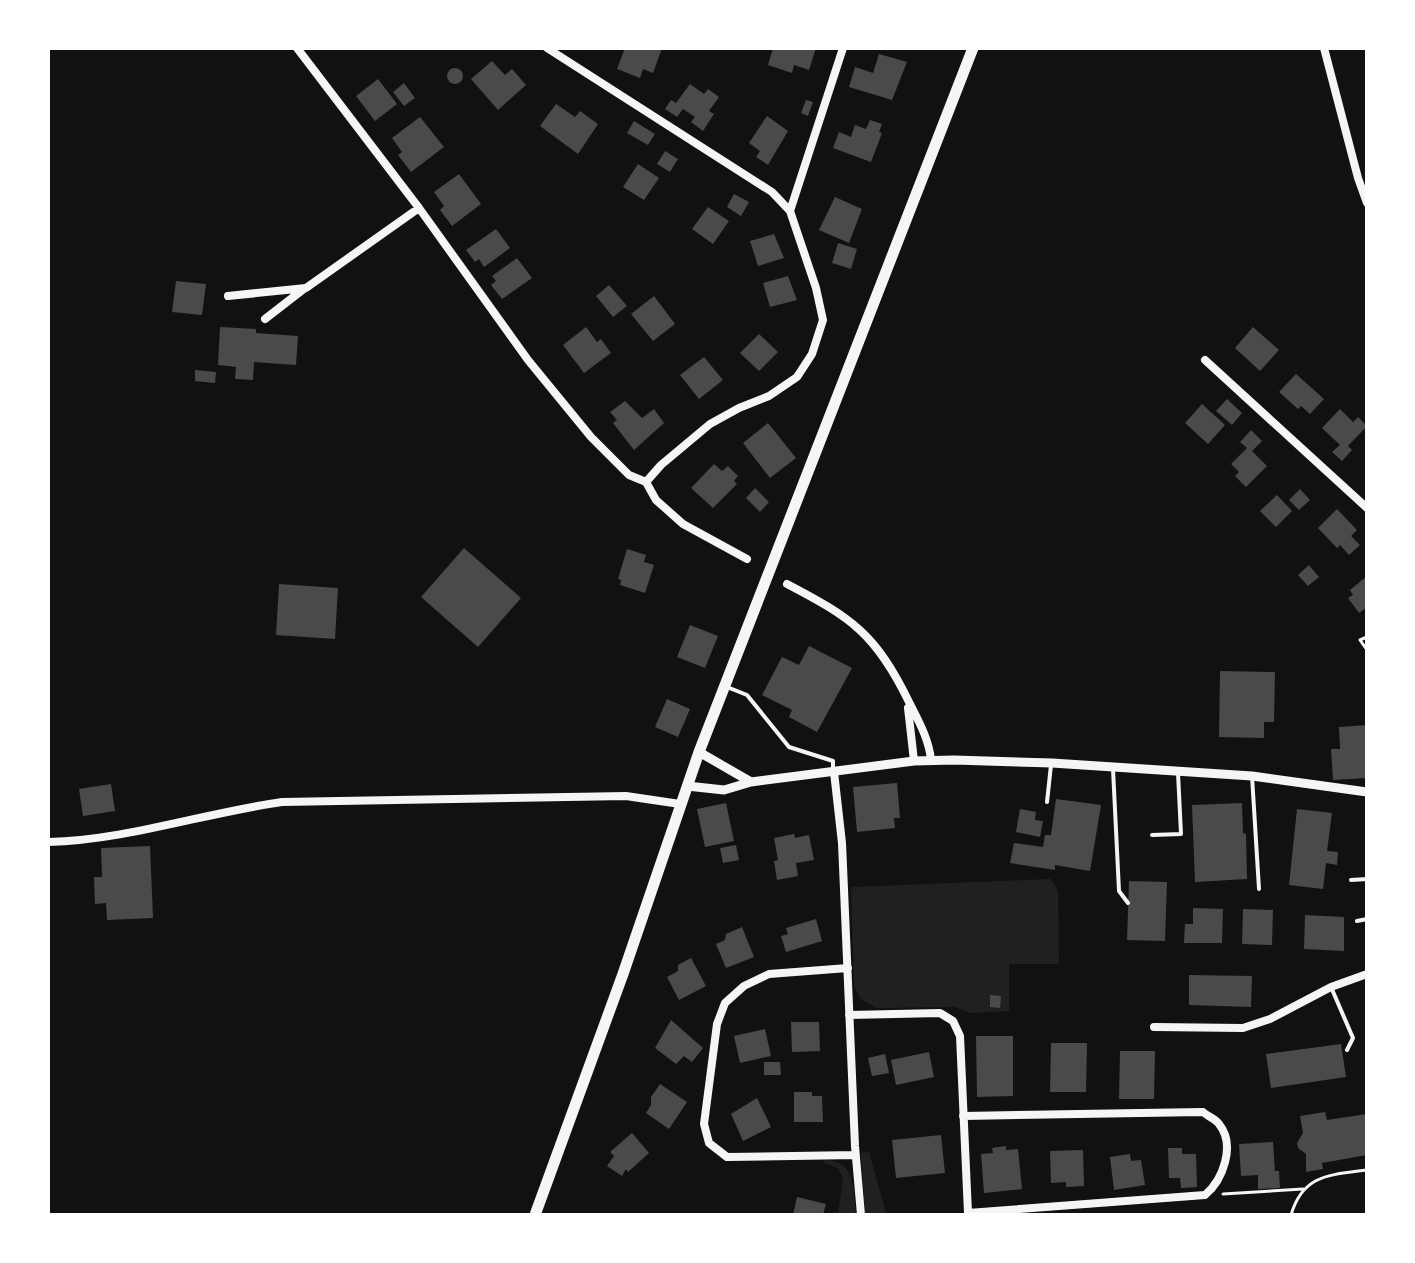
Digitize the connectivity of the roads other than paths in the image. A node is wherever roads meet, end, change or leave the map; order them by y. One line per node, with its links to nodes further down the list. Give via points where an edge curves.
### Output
1 (297, 48): 7 (street)
2 (547, 48): 8 (street, via 772,192)
3 (843, 48): 8 (street)
4 (973, 48): 17 (main road)
5 (1324, 48): 6 (street)
6 (1367, 203)
7 (419, 208): 9 (street); 13 (street, via 528,360 591,437 629,475)
8 (790, 211): 13 (street, via 823,320 812,354 797,377 710,424)
9 (306, 288): 10 (street); 11 (street)
10 (228, 296)
11 (265, 319)
12 (1205, 360): 14 (street)
13 (646, 482): 15 (street, via 656,500 683,524)
14 (1367, 508)
15 (747, 559)
16 (787, 584): 18 (street, via 866,634 894,670)
17 (724, 686): 19 (main road); 25 (lane, via 747,695 789,747 833,761)
18 (906, 696): 20 (street); 21 (street)
19 (699, 752): 27 (street); 28 (main road)
20 (931, 760): 21 (street); 22 (street)
21 (914, 761): 25 (street)
22 (1052, 763): 23 (street); 30 (lane)
23 (1113, 767): 24 (street); 37 (lane, via 1119,891)
24 (1178, 770): 26 (street); 32 (lane, via 1181,834)
25 (834, 772): 27 (street); 40 (street)
26 (1252, 776): 29 (street); 36 (lane)
27 (751, 782): 28 (street, via 724,790)
28 (687, 786): 31 (main road)
29 (1367, 792)
30 (1047, 802)
31 (680, 804): 33 (street, via 626,796 282,802 84,841); 48 (main road)
32 (1152, 835)
33 (48, 842)
34 (1367, 879): 35 (lane)
35 (1351, 880)
36 (1259, 889)
37 (1128, 903)
38 (1367, 919): 39 (lane)
39 (1357, 921)
40 (848, 968): 43 (street); 47 (street, via 769,974 725,1003 717,1024 704,1124 709,1143 727,1157)
41 (1367, 974): 42 (street)
42 (1331, 987): 44 (street, via 1243,1028); 45 (lane, via 1353,1038)
43 (849, 1015): 46 (street, via 940,1013 953,1021 960,1036); 47 (street)
44 (1154, 1027)
45 (1347, 1050)
46 (963, 1116): 46 (street, via 968,1213 1205,1195 1217,1185 1224,1167 1226,1140 1219,1123 1203,1112)
47 (855, 1155): 49 (street)
48 (535, 1215)
49 (861, 1215)

